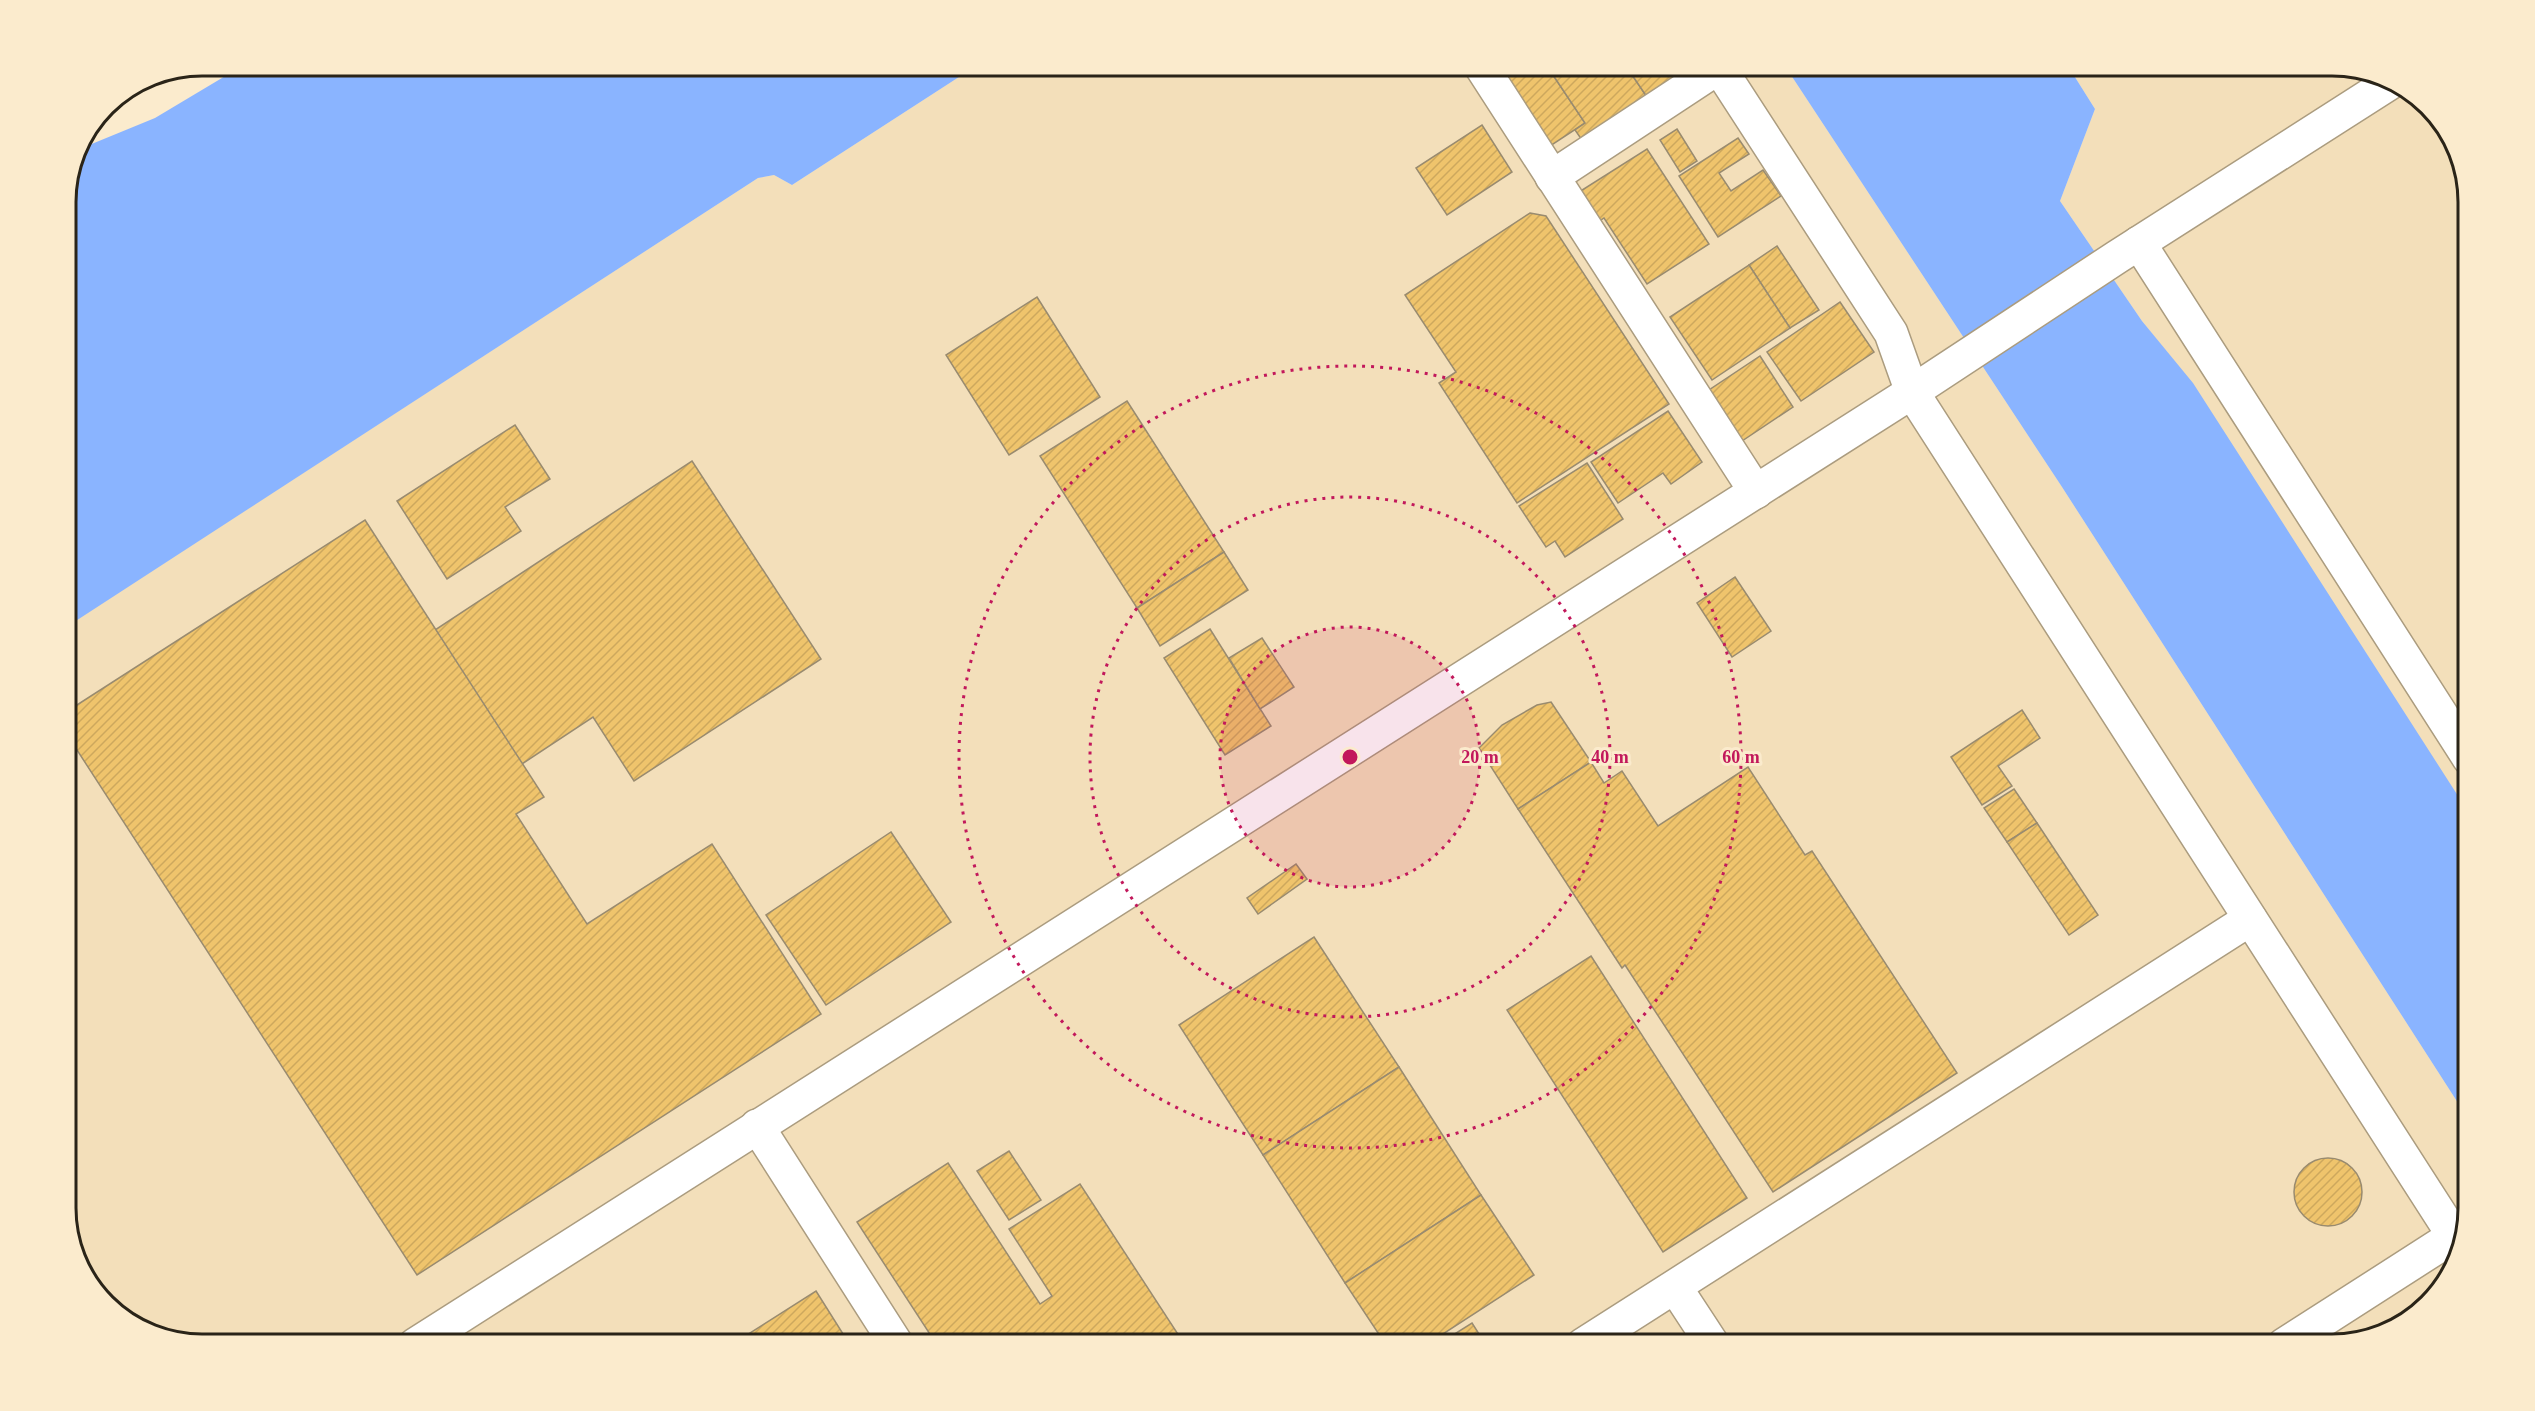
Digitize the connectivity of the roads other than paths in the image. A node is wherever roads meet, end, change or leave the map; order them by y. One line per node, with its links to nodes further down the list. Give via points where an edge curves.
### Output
1 (1488, 76): 5 (street)
2 (1703, 76): 5 (street)
3 (1725, 76): 7 (street, via 1891,333)
4 (2382, 87): 6 (street)
5 (1552, 177): 8 (street)
6 (2128, 250): 7 (street); 9 (street)
7 (1912, 392): 8 (street); 10 (street)
8 (1756, 492): 11 (street)
9 (2458, 742)
10 (2250, 919): 12 (street); 17 (street, via 2454,1236)
11 (757, 1126): 13 (street); 14 (street)
12 (1675, 1287): 15 (street); 16 (street)
13 (432, 1334)
14 (890, 1334)
15 (1600, 1334)
16 (1706, 1334)
17 (2301, 1334)

